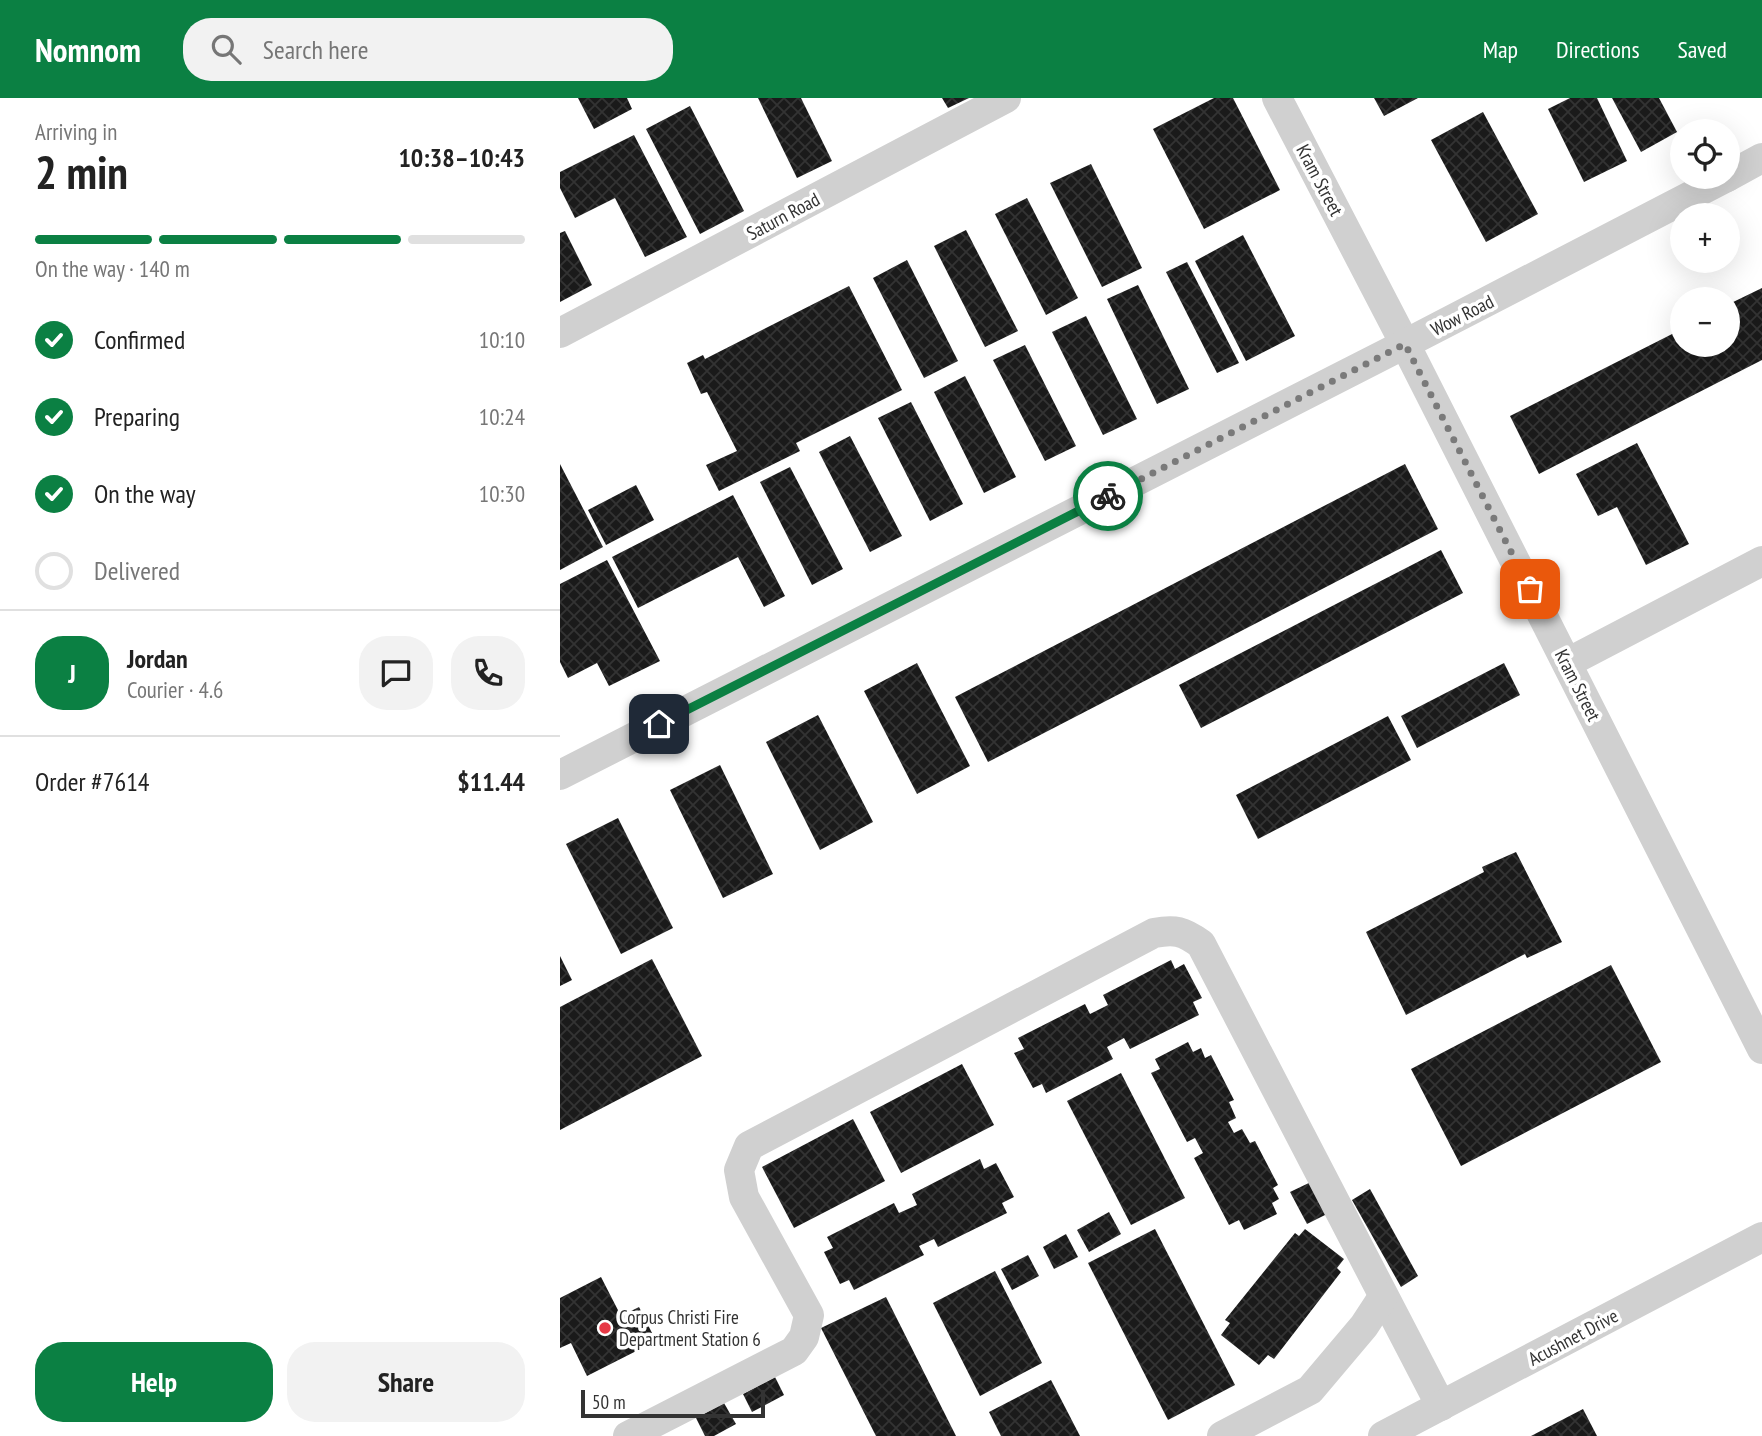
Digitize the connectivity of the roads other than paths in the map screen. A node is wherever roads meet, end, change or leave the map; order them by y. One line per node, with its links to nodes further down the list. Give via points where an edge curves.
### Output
1 (1006, 98): 6 (street, Saturn Road)
2 (1277, 98): 7 (street, Kram Street)
3 (1762, 158): 4 (street, Wow Road)
4 (1740, 170)
5 (1704, 189): 7 (street, Wow Road)
6 (560, 333)
7 (1405, 344): 9 (street, Kram Street); 10 (street, Wow Road)
8 (1762, 561): 9 (street)
9 (1567, 663): 11 (street, Kram Street)
10 (560, 775)
11 (1762, 1049)
12 (1762, 1237): 14 (street, Acushnet Drive)
13 (1383, 1297): 14 (street); 15 (street, via 1201,944 1174,929 1154,933 749,1146 739,1170 744,1198 809,1315 804,1337 794,1351); 16 (street, via 1310,1390)
14 (1441, 1406): 17 (street, Acushnet Drive)
15 (628, 1436)
16 (1222, 1436)
17 (1383, 1436)

